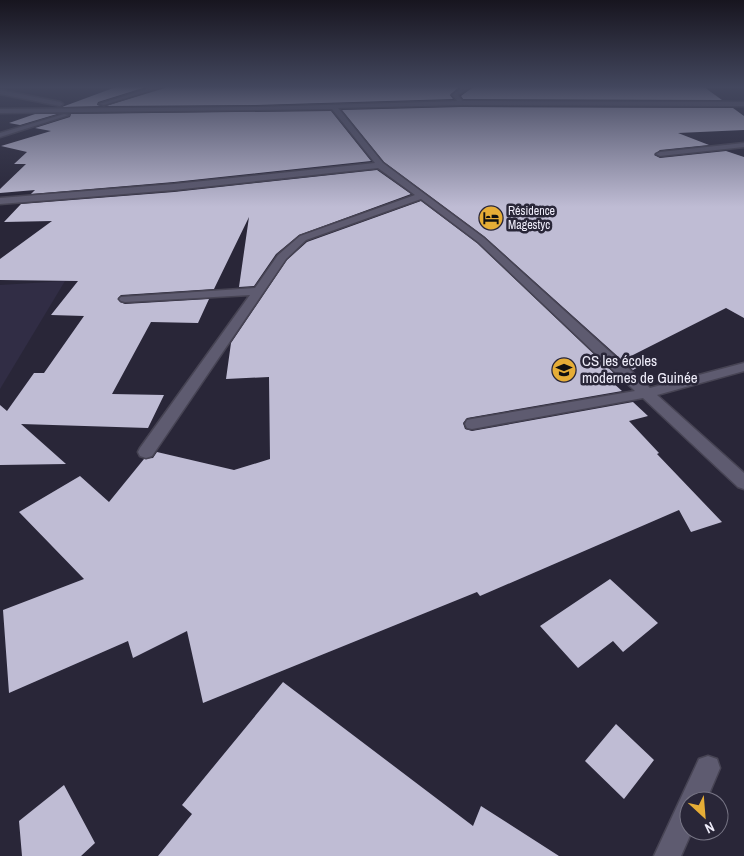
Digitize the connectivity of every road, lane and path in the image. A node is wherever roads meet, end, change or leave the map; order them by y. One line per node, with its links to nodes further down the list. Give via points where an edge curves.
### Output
1 (26, 127): 3 (street)
2 (350, 127): 6 (street)
3 (0, 135)
4 (744, 146): 5 (street)
5 (660, 154)
6 (380, 165): 7 (street); 8 (street)
7 (422, 196): 9 (street, via 303,238 282,256); 12 (street, via 481,240)
8 (0, 201)
9 (258, 291): 10 (street); 14 (street)
10 (125, 299)
11 (744, 367): 12 (street)
12 (647, 393): 13 (street); 15 (street)
13 (472, 424)
14 (146, 452)
15 (744, 483)
16 (708, 768): 17 (street)
17 (698, 791)
18 (679, 830): 19 (street)
19 (667, 856)

